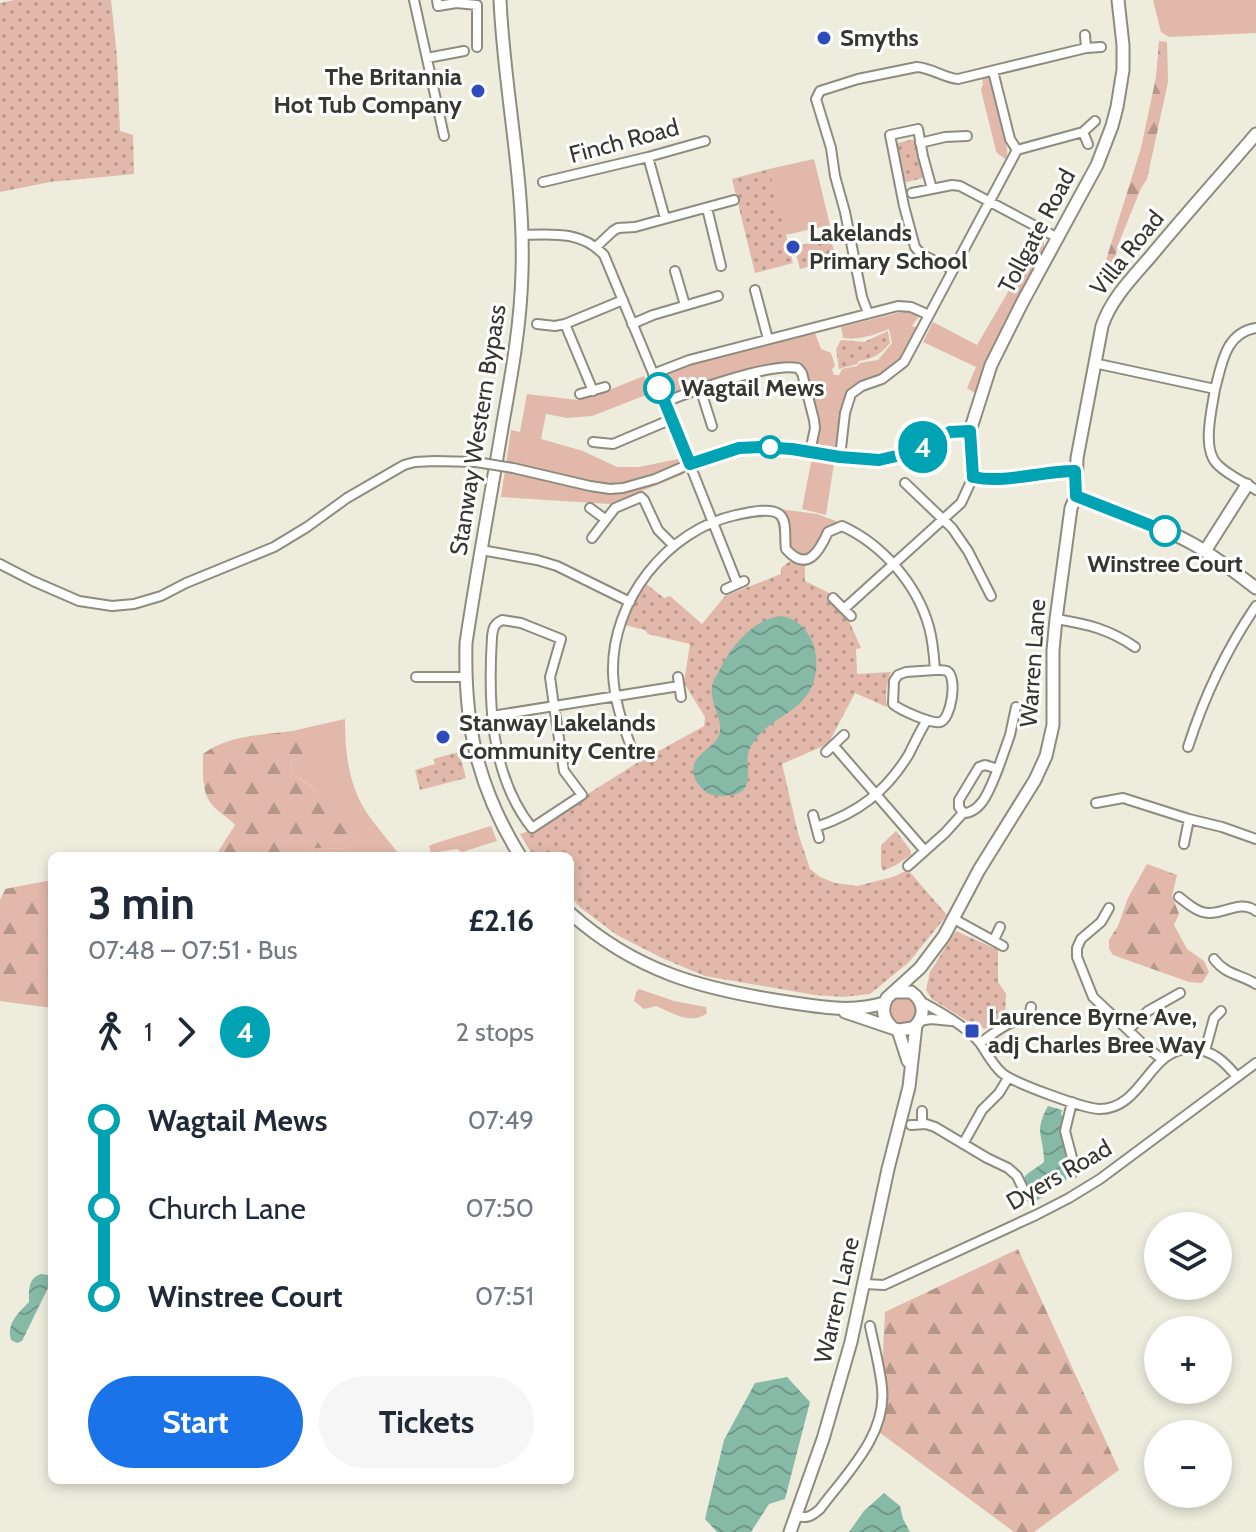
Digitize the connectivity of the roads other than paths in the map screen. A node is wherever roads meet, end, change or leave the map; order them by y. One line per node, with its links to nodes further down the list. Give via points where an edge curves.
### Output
1 (414, 0): 11 (street)
2 (437, 0): 5 (street, via 438,6)
3 (500, 0): 30 (street, Stanway Western Bypass)
4 (1118, 0): 31 (street, Tollgate Road, via 1123,45 1117,108 1097,165)
5 (455, 2): 7 (street, via 477,5)
6 (1085, 35): 9 (street)
7 (477, 47)
8 (1101, 47): 9 (street)
9 (1086, 48): 12 (street)
10 (464, 51): 11 (street)
11 (427, 58): 16 (street)
12 (993, 71): 21 (street); 40 (street, via 953,79 917,67 820,91 816,99)
13 (1095, 121): 14 (street)
14 (1083, 132): 20 (street); 21 (street)
15 (1256, 134): 47 (street, Villa Road, via 1113,301)
16 (444, 136)
17 (967, 136): 19 (street)
18 (705, 141): 22 (street, Finch Road)
19 (920, 143): 24 (street); 34 (street, via 918,129 890,135 904,206 915,247)
20 (1088, 144)
21 (1017, 150): 27 (street)
22 (648, 157): 23 (street, Finch Road); 29 (street)
23 (551, 183)
24 (932, 189): 25 (street); 27 (street, via 960,186)
25 (912, 193)
26 (734, 200): 28 (street)
27 (990, 202): 31 (street); 34 (street)
28 (707, 208): 29 (street); 33 (street)
29 (665, 218): 32 (street, via 618,228)
30 (523, 235): 32 (street, via 571,235); 73 (street, Stanway Western Bypass, via 520,312)
31 (1058, 238): 57 (street, Tollgate Road, via 991,365)
32 (596, 247): 38 (street)
33 (721, 266)
34 (953, 270): 41 (street)
35 (675, 271): 39 (street)
36 (755, 290): 46 (street)
37 (718, 296): 39 (street)
38 (623, 300): 43 (street); 44 (street)
39 (685, 305): 44 (street)
40 (868, 313): 41 (street, via 905,306); 46 (street)
41 (929, 315): 60 (street, via 904,362 851,394)
42 (537, 324): 43 (street)
43 (565, 324): 52 (street)
44 (632, 324): 48 (street)
45 (1256, 328): 51 (street, via 1228,346)
46 (768, 339): 48 (street)
47 (1094, 363): 51 (street); 62 (street, Villa Road)
48 (653, 374): 54 (street)
49 (605, 387): 52 (street)
50 (700, 388): 54 (street); 56 (street); 59 (street, via 786,366 798,368 814,420)
51 (1215, 389): 65 (street, via 1209,451 1216,464)
52 (593, 391): 53 (street)
53 (580, 394)
54 (665, 402): 55 (street)
55 (672, 419): 58 (street, via 613,444); 61 (street)
56 (712, 426)
57 (970, 431): 60 (street, via 950,432 879,460); 63 (street, Tollgate Road)
58 (593, 442)
59 (810, 452): 60 (street); 61 (street, via 739,448)
60 (840, 457)
61 (690, 464): 70 (street); 76 (street, bridge, via 638,485 610,489 476,462 415,462 347,498 274,547 134,604 79,601)
62 (1075, 471): 63 (street); 66 (street, Warren Lane)
63 (973, 477): 69 (street, via 961,503)
64 (905, 483): 69 (street)
65 (1252, 488): 74 (street)
66 (1076, 496): 74 (street); 83 (street, Warren Lane)
67 (590, 508): 68 (street)
68 (605, 519): 71 (street); 72 (street, via 615,508 641,497 658,530)
69 (944, 519): 75 (street); 79 (street)
70 (713, 522): 72 (street); 75 (street, via 747,513 778,513 784,521 786,549 807,559 819,552 828,532 842,526); 78 (street, via 740,582)
71 (592, 538)
72 (674, 546): 81 (street, via 642,579)
73 (481, 550): 81 (street, via 557,566); 87 (street, Stanway Western Bypass)
74 (1205, 551): 77 (street)
75 (893, 563): 80 (street, via 848,612); 85 (street, via 929,626)
76 (0, 564)
77 (1256, 588)
78 (726, 589)
79 (991, 596)
80 (833, 598)
81 (630, 602): 88 (street, via 615,647)
82 (1256, 606): 96 (street, via 1220,666)
83 (1056, 619): 84 (street, via 1112,632); 114 (street, Warren Lane, via 1053,725 1046,756)
84 (1135, 647)
85 (935, 670): 93 (street, via 951,676 949,712 937,723); 93 (street, via 906,672 894,681 893,704)
86 (416, 677): 87 (street)
87 (465, 677): 108 (street, Stanway Western Bypass, via 483,783)
88 (615, 697): 89 (street, via 678,681); 90 (street); 95 (street)
89 (681, 697)
90 (554, 706): 92 (street); 92 (street, via 550,677 561,639 502,620 492,637); 92 (street, via 564,771 582,795 532,828 505,776)
91 (1016, 707): 97 (street)
92 (492, 716)
93 (927, 720): 98 (street)
94 (844, 735): 98 (street, via 830,749)
95 (630, 744)
96 (1188, 747)
97 (998, 769): 100 (street, via 977,809); 100 (street, via 979,767 959,800)
98 (876, 796): 103 (street); 107 (street)
99 (1096, 803): 102 (street, via 1109,805 1123,798)
100 (963, 813): 107 (street)
101 (813, 815): 103 (street)
102 (1189, 819): 105 (street); 106 (street)
103 (816, 827): 104 (street)
104 (819, 838)
105 (1256, 839)
106 (1184, 844)
107 (925, 851): 109 (street)
108 (518, 852)
109 (908, 866)
110 (1179, 897): 112 (street, via 1207,913 1243,906)
111 (1109, 908): 131 (street, via 1081,939 1077,957 1093,997)
112 (1256, 911)
113 (574, 917): 126 (street, via 612,946 674,977 713,989)
114 (954, 919): 116 (street); 119 (street, Warren Lane)
115 (1000, 927): 116 (street)
116 (994, 940): 117 (street)
117 (1003, 946)
118 (1214, 959): 120 (street, via 1226,972)
119 (920, 968): 121 (street, Warren Lane); 123 (street, Warren Lane)
120 (1256, 984)
121 (896, 992): 123 (street, via 911,992); 124 (street, Warren Lane)
122 (1180, 993): 131 (street)
123 (919, 1000): 128 (street); 129 (street, Warren Lane, via 923,1009)
124 (884, 1003): 126 (street); 130 (street, Warren Lane, via 884,1016)
125 (1031, 1007): 132 (street, via 1032,1020 1011,1022)
126 (837, 1009): 130 (street)
127 (1221, 1011): 133 (street)
128 (952, 1022): 129 (street); 132 (street)
129 (918, 1023): 130 (street, via 908,1030); 136 (street, Warren Lane)
130 (895, 1028): 136 (street, Warren Lane)
131 (1128, 1030): 134 (street)
132 (980, 1043): 138 (street)
133 (1205, 1051): 134 (street, via 1179,1050); 137 (street, via 1220,1058)
134 (1162, 1059): 139 (street, via 1118,1105 1096,1109)
135 (1256, 1063): 137 (street, Dyers Road)
136 (910, 1074): 146 (street, Warren Lane)
137 (1237, 1077): 146 (street, Dyers Road, via 1069,1198 884,1285)
138 (1008, 1078): 139 (street); 143 (street)
139 (1072, 1102): 144 (street, via 1065,1131)
140 (922, 1111): 141 (street)
141 (922, 1124): 142 (street); 143 (street)
142 (911, 1125)
143 (963, 1144): 145 (street, via 1008,1168)
144 (1072, 1173)
145 (1026, 1195)
146 (865, 1284): 148 (street, Warren Lane)
147 (870, 1326): 148 (street, via 882,1389 875,1431 820,1509 813,1516)
148 (796, 1516): 149 (street, Warren Lane)
149 (790, 1532)

